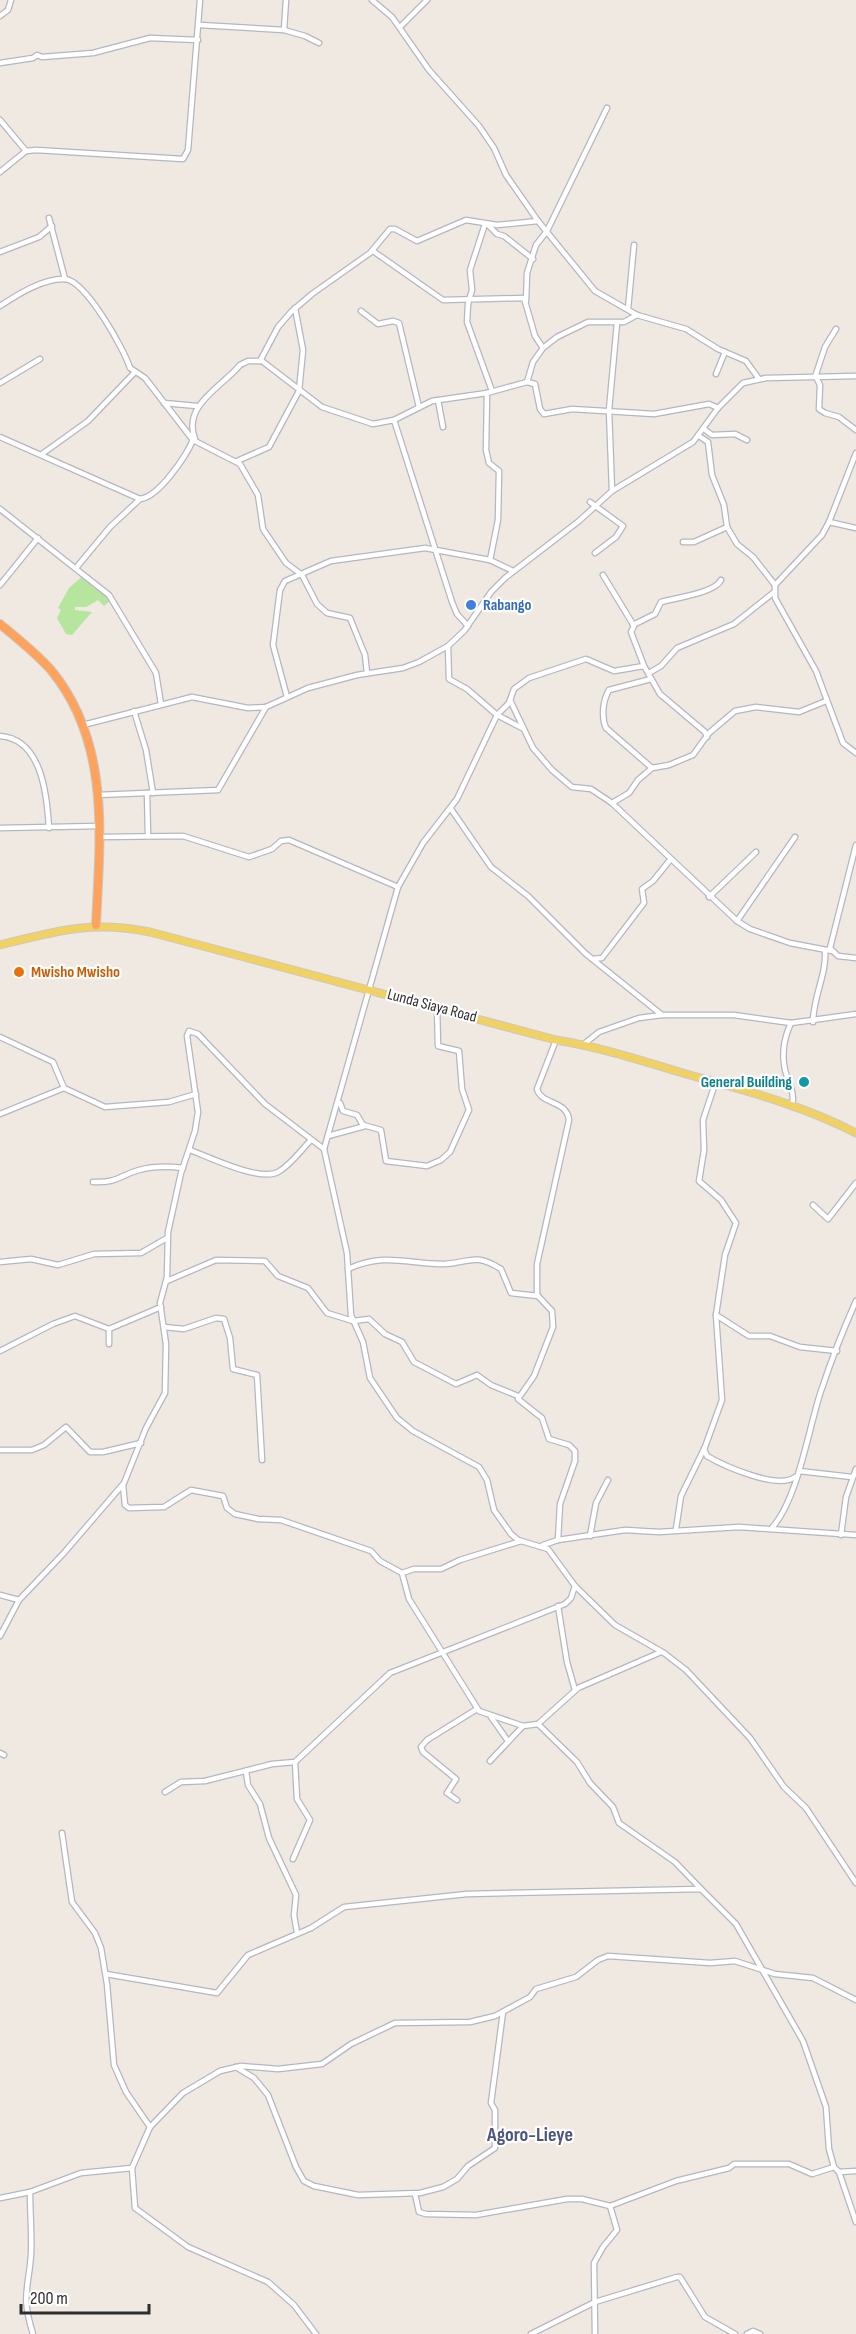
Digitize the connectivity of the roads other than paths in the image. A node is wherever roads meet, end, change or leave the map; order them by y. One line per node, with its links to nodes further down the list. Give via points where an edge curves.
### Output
1 (11, 0): 6 (street, via 8,10)
2 (200, 0): 7 (street)
3 (286, 0): 9 (street)
4 (372, 0): 8 (street)
5 (428, 0): 8 (street)
6 (0, 16)
7 (200, 25): 9 (street); 10 (street)
8 (400, 27): 18 (street, via 429,70 479,126)
9 (284, 30): 11 (street)
10 (198, 40): 12 (street, via 150,38 93,53 37,55); 15 (street, via 188,150 183,159)
11 (319, 43)
12 (0, 63)
13 (607, 108): 21 (street)
14 (0, 120): 15 (street)
15 (26, 151): 16 (street)
16 (0, 171)
17 (49, 218): 20 (street)
18 (538, 221): 19 (street); 21 (street)
19 (486, 224): 23 (street, via 460,221 417,241 392,229); 25 (street); 27 (street, via 470,270)
20 (52, 225): 24 (street, via 39,237); 26 (street)
21 (547, 231): 25 (street, via 536,245); 31 (street, via 595,291)
22 (634, 245): 31 (street)
23 (373, 251): 27 (street, via 442,300); 30 (street)
24 (0, 252)
25 (533, 259): 28 (street, via 527,273)
26 (65, 279): 29 (street, via 30,289); 40 (street, via 82,289)
27 (470, 300): 28 (street, via 520,297); 48 (street, via 468,329)
28 (526, 301): 36 (street, via 529,320)
29 (0, 306)
30 (296, 308): 39 (street, via 278,327); 47 (street, via 303,350)
31 (628, 309): 33 (street)
32 (361, 311): 54 (street, via 378,324 399,323)
33 (637, 315): 34 (street); 37 (street, via 686,329)
34 (617, 322): 36 (street, via 581,324); 56 (street)
35 (836, 329): 43 (street, via 825,347)
36 (543, 348): 45 (street, via 533,362)
37 (725, 352): 41 (street); 44 (street, via 748,362)
38 (40, 359): 46 (street)
39 (260, 361): 47 (street); 53 (street, via 240,365)
40 (135, 372): 51 (street, via 145,378); 66 (street, via 88,421)
41 (716, 374)
42 (856, 376): 43 (street)
43 (816, 377): 44 (street); 60 (street, via 820,385 820,410 839,417)
44 (759, 379): 55 (street, via 735,389)
45 (527, 382): 48 (street); 56 (street, via 535,384 544,414 572,409)
46 (0, 383)
47 (299, 391): 57 (street, via 322,407 368,423); 67 (street, via 269,447)
48 (489, 392): 49 (street); 80 (street, via 486,450 489,463 499,471 498,520)
49 (462, 397): 50 (street); 52 (street)
50 (438, 400): 54 (street); 58 (street)
51 (164, 403): 53 (street); 64 (street)
52 (462, 405)
53 (197, 406): 64 (street)
54 (419, 407): 57 (street)
55 (718, 408): 56 (street, via 709,404 645,414); 59 (street)
56 (609, 410): 68 (street)
57 (394, 420): 78 (street)
58 (442, 427)
59 (704, 429): 61 (street); 63 (street, via 712,435 735,434)
60 (856, 430)
61 (699, 436): 68 (street); 74 (street, via 708,442 712,475 724,505)
62 (0, 438): 66 (street)
63 (747, 440)
64 (195, 441): 67 (street); 69 (street, via 150,496)
65 (856, 453): 73 (street)
66 (42, 454): 69 (street)
67 (237, 461): 84 (street, via 257,493 260,519 268,538 286,563)
68 (612, 491): 71 (street)
69 (140, 499): 81 (street, via 126,509)
70 (590, 502): 71 (street)
71 (595, 507): 79 (street, via 623,526 616,537); 82 (street)
72 (0, 509): 76 (street)
73 (829, 522): 75 (street); 87 (street, via 822,535)
74 (727, 527): 77 (street, via 694,542); 87 (street, via 737,544)
75 (856, 528)
76 (38, 538): 81 (street); 86 (street)
77 (683, 542)
78 (436, 549): 80 (street); 84 (street, via 338,560); 91 (street, via 455,609)
79 (595, 553)
80 (490, 560): 82 (street)
81 (76, 568): 100 (street, via 105,591 119,610 159,679)
82 (513, 571): 91 (street, via 491,592)
83 (603, 575): 90 (street)
84 (302, 576): 94 (street, via 327,613 350,618); 97 (street, via 282,584 274,630 273,651)
85 (721, 580): 90 (street, via 699,592 661,602 655,614)
86 (0, 585)
87 (775, 585): 88 (street)
88 (773, 593): 95 (street, via 734,624 677,648); 99 (street, via 816,671)
89 (0, 624): 104 (highway, via 50,669)
90 (633, 625): 93 (street, via 630,632)
91 (468, 626): 92 (street)
92 (448, 646): 94 (street, via 403,668); 103 (street, via 447,677)
93 (644, 666): 95 (street); 98 (street, via 614,671 593,661 578,660 522,682)
94 (368, 673): 97 (street)
95 (649, 673): 96 (street)
96 (651, 680): 107 (street, via 665,700); 109 (street, via 609,690 603,722)
97 (287, 697): 101 (street)
98 (510, 700): 103 (street); 105 (street)
99 (826, 701): 107 (street, via 799,712 763,707 741,709 721,721); 108 (street, via 837,720 843,743)
100 (161, 704): 101 (street, via 192,697 248,708); 102 (street)
101 (266, 707): 111 (street, via 218,790)
102 (134, 711): 104 (street); 111 (street)
103 (497, 715): 105 (street); 114 (street)
104 (83, 725): 112 (highway, via 94,756)
105 (522, 728): 113 (street, via 568,786 591,789)
106 (0, 736): 117 (street, via 17,741 33,759 45,787)
107 (707, 737): 109 (street, via 693,755)
108 (856, 753)
109 (652, 768): 113 (street, via 629,793)
110 (147, 793): 111 (street); 112 (street); 118 (street)
111 (153, 793)
112 (98, 795): 115 (highway)
113 (612, 803): 123 (street)
114 (450, 809): 124 (street, via 423,843); 130 (street, via 492,867 528,896)
115 (99, 826): 117 (street); 119 (highway)
116 (0, 828): 117 (street)
117 (49, 828)
118 (148, 835): 119 (street); 124 (street, via 189,837 249,856 272,849 281,841 293,841)
119 (99, 837): 127 (highway)
120 (795, 837): 126 (street)
121 (856, 844): 129 (street)
122 (756, 852): 125 (street)
123 (670, 860): 125 (street); 130 (street, via 642,889 644,903 607,953 598,959)
124 (399, 887): 132 (street)
125 (709, 897): 126 (street)
126 (737, 921): 129 (street, via 779,939)
127 (96, 925): 128 (main road, Lunda Siaya Road); 132 (main road, Lunda Siaya Road, via 150,932)
128 (0, 945)
129 (829, 950): 131 (street); 136 (street)
130 (586, 954): 135 (street)
131 (856, 958)
132 (368, 990): 133 (main road, Lunda Siaya Road); 144 (street)
133 (437, 1007): 139 (main road, Lunda Siaya Road); 147 (street, via 438,1046 459,1051 462,1089 469,1106 450,1152 427,1166 386,1161 381,1130)
134 (856, 1014): 136 (street)
135 (662, 1015): 137 (street, via 734,1015); 140 (street, via 639,1018 599,1032)
136 (813, 1022): 137 (street)
137 (791, 1023): 145 (street, via 784,1054 794,1096)
138 (0, 1037): 142 (street, via 53,1062)
139 (556, 1040): 140 (main road, Lunda Siaya Road); 161 (street, via 537,1092 564,1108 569,1125 538,1257)
140 (584, 1044): 141 (main road, Lunda Siaya Road)
141 (716, 1082): 145 (main road, Lunda Siaya Road); 164 (street, via 704,1120 704,1150 698,1179 721,1200 736,1223 725,1255)
142 (64, 1088): 143 (street, via 110,1107 170,1102); 146 (street)
143 (196, 1094): 150 (street, via 187,1036 191,1030 265,1104); 152 (street, via 197,1121)
144 (340, 1100): 147 (street, via 342,1110 357,1115); 149 (street)
145 (792, 1105): 148 (main road, Lunda Siaya Road)
146 (0, 1114)
147 (365, 1126): 149 (street)
148 (856, 1133)
149 (328, 1136): 151 (street)
150 (311, 1140): 151 (street); 152 (street, via 284,1168 270,1175 248,1172)
151 (324, 1149): 159 (street)
152 (190, 1150): 153 (street)
153 (183, 1168): 154 (street, via 153,1167 115,1181); 157 (street)
154 (93, 1182)
155 (856, 1183): 156 (street, via 831,1218 825,1218)
156 (813, 1205)
157 (167, 1238): 158 (street, via 141,1253 94,1254 58,1265 31,1259); 160 (street)
158 (0, 1262)
159 (348, 1269): 161 (street, via 387,1258 441,1264 474,1258 501,1269 511,1293); 165 (street)
160 (167, 1281): 163 (street); 165 (street, via 216,1260 262,1260 281,1277 308,1288 325,1311)
161 (538, 1296): 171 (street, via 552,1311 553,1327 534,1376)
162 (856, 1301): 170 (street)
163 (160, 1307): 166 (street); 167 (street)
164 (716, 1315): 170 (street, via 748,1338 770,1336 800,1347); 173 (street, via 723,1397)
165 (353, 1321): 171 (street, via 370,1320 385,1334 402,1342 414,1362 456,1384 477,1375); 187 (street, via 363,1342 370,1378 392,1412 413,1431 479,1467 487,1480 496,1514)
166 (164, 1327): 172 (street, via 166,1389); 175 (street, via 189,1328 224,1319 233,1369 257,1375)
167 (109, 1329): 168 (street); 169 (street, via 75,1316)
168 (109, 1344)
169 (0, 1351)
170 (837, 1351): 177 (street, via 819,1397)
171 (518, 1396): 186 (street, via 519,1401 542,1418 549,1439 569,1445 575,1452 560,1504)
172 (141, 1443): 174 (street, via 90,1452 66,1427 32,1450); 180 (street)
173 (704, 1449): 177 (street, via 707,1456 722,1464 774,1481 788,1481); 181 (street, via 684,1487)
174 (0, 1450)
175 (262, 1460)
176 (856, 1469): 178 (street)
177 (798, 1473): 178 (street); 182 (street)
178 (852, 1477): 183 (street)
179 (608, 1480): 185 (street, via 596,1503)
180 (123, 1485): 191 (street, via 125,1505 131,1509 168,1506 191,1490 221,1494 231,1512 281,1520 340,1539 368,1550); 194 (street)
181 (676, 1529): 182 (street); 185 (street, via 625,1530)
182 (771, 1529): 183 (street)
183 (841, 1535): 184 (street)
184 (856, 1535)
185 (591, 1536): 186 (street)
186 (558, 1540): 188 (street)
187 (521, 1541): 189 (street); 191 (street, via 441,1569)
188 (550, 1542): 189 (street); 190 (street)
189 (543, 1545): 190 (street)
190 (550, 1551): 192 (street)
191 (402, 1573): 197 (street, via 409,1599)
192 (575, 1586): 195 (street, via 571,1598); 198 (street, via 618,1628)
193 (0, 1594): 194 (street)
194 (19, 1600): 196 (street)
195 (558, 1606): 197 (street); 199 (street)
196 (0, 1636)
197 (441, 1652): 200 (street); 206 (street, via 400,1667 382,1679)
198 (662, 1652): 199 (street); 212 (street, via 686,1670 746,1733 784,1787 806,1808)
199 (575, 1690): 202 (street)
200 (477, 1708): 201 (street); 209 (street, via 421,1747 456,1779 447,1793)
201 (491, 1717): 203 (street); 204 (street)
202 (538, 1724): 203 (street); 213 (street, via 577,1762 590,1783 611,1804 619,1823 656,1847)
203 (523, 1726): 204 (street)
204 (508, 1741): 205 (street)
205 (490, 1761)
206 (295, 1762): 207 (street); 211 (street, via 297,1799 310,1820)
207 (246, 1771): 208 (street, via 205,1782 181,1782); 214 (street, via 269,1838 296,1895)
208 (165, 1792)
209 (457, 1800)
210 (62, 1833): 216 (street, via 72,1902 95,1933)
211 (293, 1859)
212 (856, 1883)
213 (701, 1889): 214 (street, via 467,1894 383,1902 344,1907); 215 (street, via 730,1916)
214 (297, 1933): 216 (street, via 248,1955 217,1993)
215 (762, 1969): 217 (street, via 813,1978); 218 (street, via 735,1961 608,1956 576,1977 536,1989); 221 (street, via 811,2060 828,2116 828,2144)
216 (106, 1974): 220 (street, via 114,2065 126,2092)
217 (856, 2000)
218 (505, 2010): 219 (street, via 470,2022 390,2025 322,2064 278,2069); 226 (street, via 491,2103 495,2110 495,2148 468,2166 457,2179)
219 (235, 2067): 220 (street, via 194,2085); 226 (street, via 254,2078 268,2095 304,2181 314,2187 358,2195)
220 (150, 2127): 222 (street)
221 (834, 2167): 224 (street); 228 (street, via 812,2174 789,2164 734,2164)
222 (132, 2168): 225 (street, via 81,2173); 232 (street, via 137,2211 188,2247 268,2282 294,2305)
223 (856, 2171): 224 (street)
224 (839, 2172): 229 (street)
225 (30, 2192): 227 (street); 231 (street, via 31,2252 24,2297)
226 (415, 2194): 228 (street, via 419,2212 433,2215 480,2215 567,2199)
227 (0, 2198)
228 (610, 2206): 230 (street, via 617,2232 594,2264)
229 (856, 2222)
230 (595, 2302): 233 (street); 234 (street); 235 (street, via 680,2277 705,2317)
231 (33, 2334)
232 (316, 2334)
233 (531, 2334)
234 (595, 2334)
235 (735, 2334)
236 (747, 2334): 237 (street)
237 (760, 2334)

